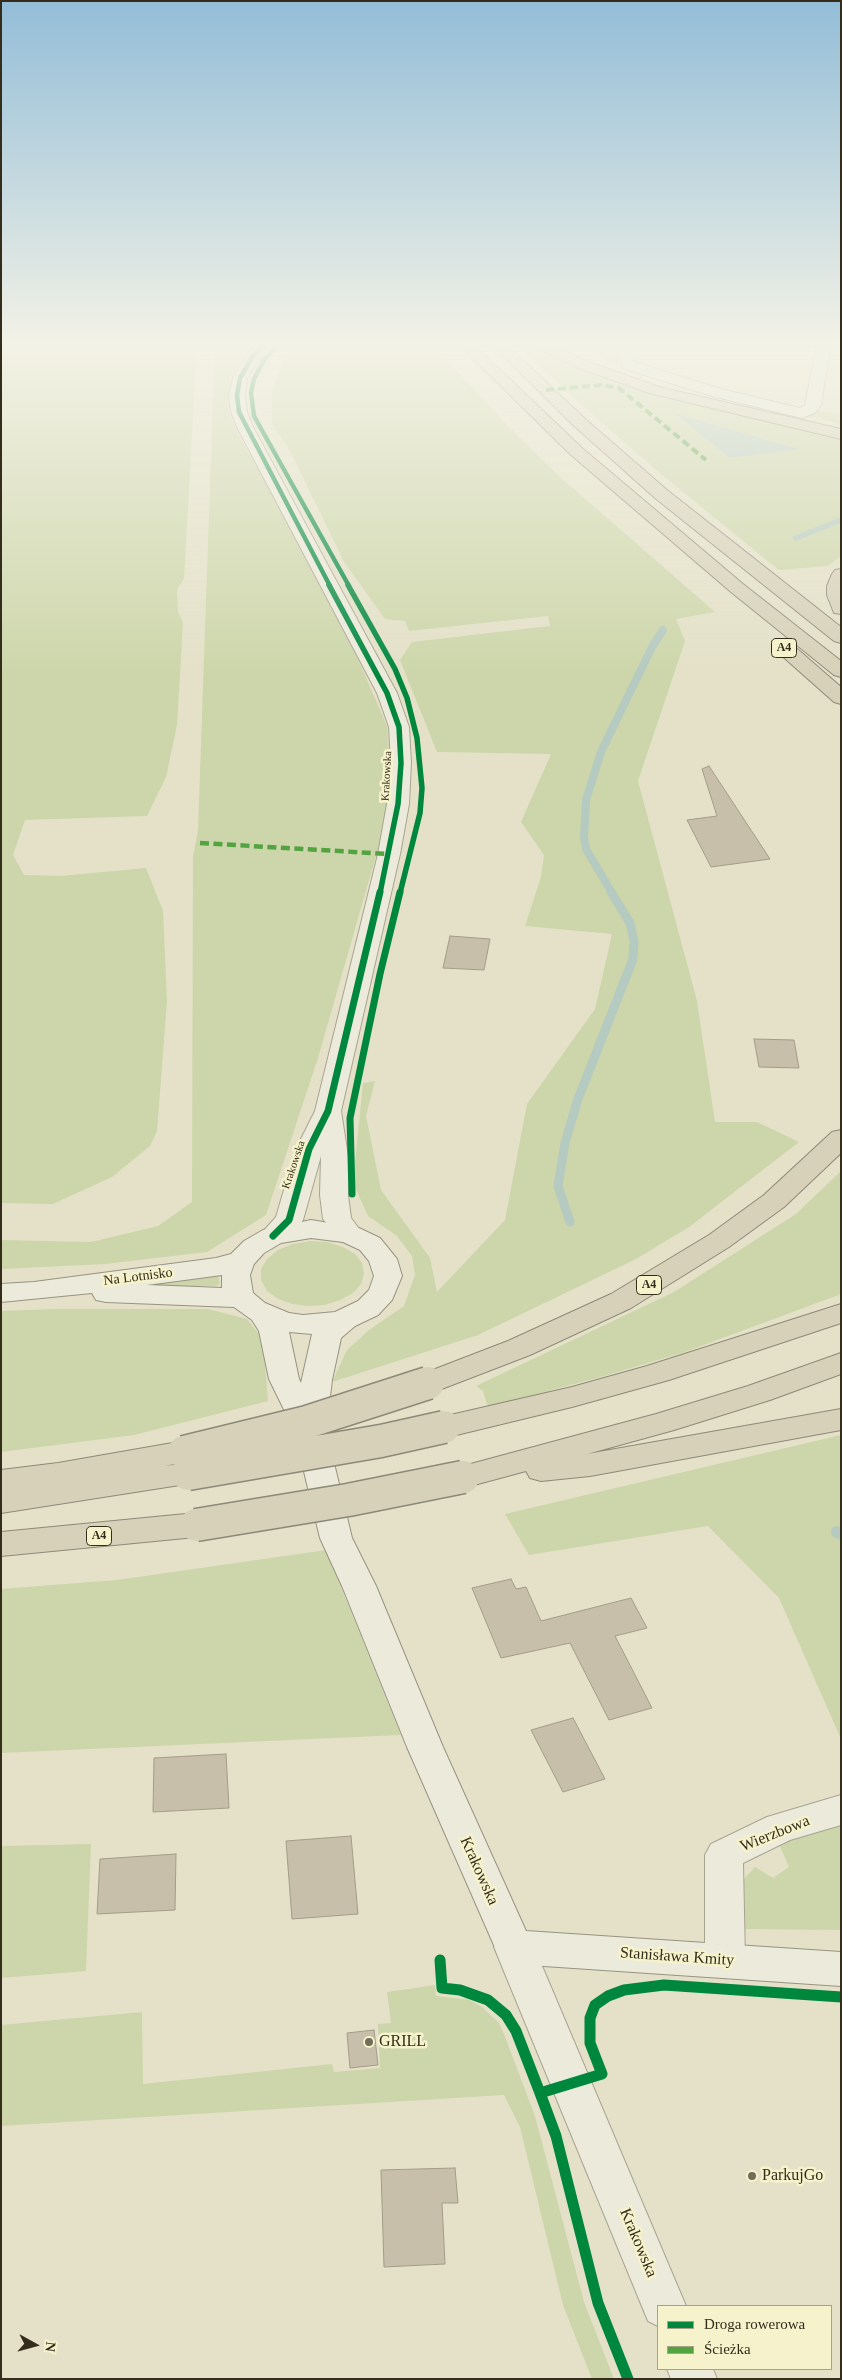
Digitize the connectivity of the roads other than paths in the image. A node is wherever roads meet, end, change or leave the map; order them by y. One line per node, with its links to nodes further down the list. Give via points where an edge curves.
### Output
1 (259, 454): 10 (street, Krakowska, via 387,693 399,727 398,804 389,854)
2 (580, 454): 5 (highway, A4)
3 (616, 454): 7 (highway)
4 (841, 574): 6 (highway, via 836,595)
5 (737, 588): 8 (highway); 9 (highway, A4, via 777,642)
6 (841, 609)
7 (841, 637)
8 (841, 670)
9 (841, 698)
10 (328, 1111): 12 (street, Krakowska, via 335,1163 334,1195 338,1218); 13 (street, Krakowska, via 309,1149 289,1220)
11 (841, 1138): 24 (highway, A4, bridge, via 774,1201 719,1241 621,1301 519,1348 428,1383)
12 (349, 1234): 13 (street, via 311,1229); 20 (street, via 370,1244 384,1259 388,1276 382,1293 368,1308)
13 (273, 1236): 14 (street, via 254,1247)
14 (241, 1261): 15 (street, Na Lotnisko); 17 (street, via 236,1275)
15 (34, 1291): 16 (street, Na Lotnisko); 17 (street, Na Lotnisko)
16 (1, 1293)
17 (241, 1298): 19 (street)
18 (841, 1312): 24 (highway, bridge, via 658,1373 444,1428 324,1451)
19 (264, 1316): 20 (street, via 303,1325); 23 (street, Krakowska, via 274,1331 284,1379)
20 (345, 1320): 23 (street, Krakowska, via 327,1334)
21 (841, 1363): 25 (highway, A4, via 672,1420)
22 (841, 1419): 25 (highway, via 590,1465)
23 (310, 1430): 30 (street, Krakowska, via 336,1538)
24 (186, 1463): 26 (highway, A4); 27 (highway)
25 (463, 1477): 28 (highway, A4, bridge, via 196,1525)
26 (1, 1481)
27 (1, 1502)
28 (1, 1544)
29 (841, 1810): 31 (street, Wierzbowa, via 780,1828 724,1855)
30 (514, 1947): 31 (street, Stanisława Kmity); 33 (street, Krakowska)
31 (725, 1960): 32 (street, Stanisława Kmity)
32 (841, 1969)
33 (664, 2305)

